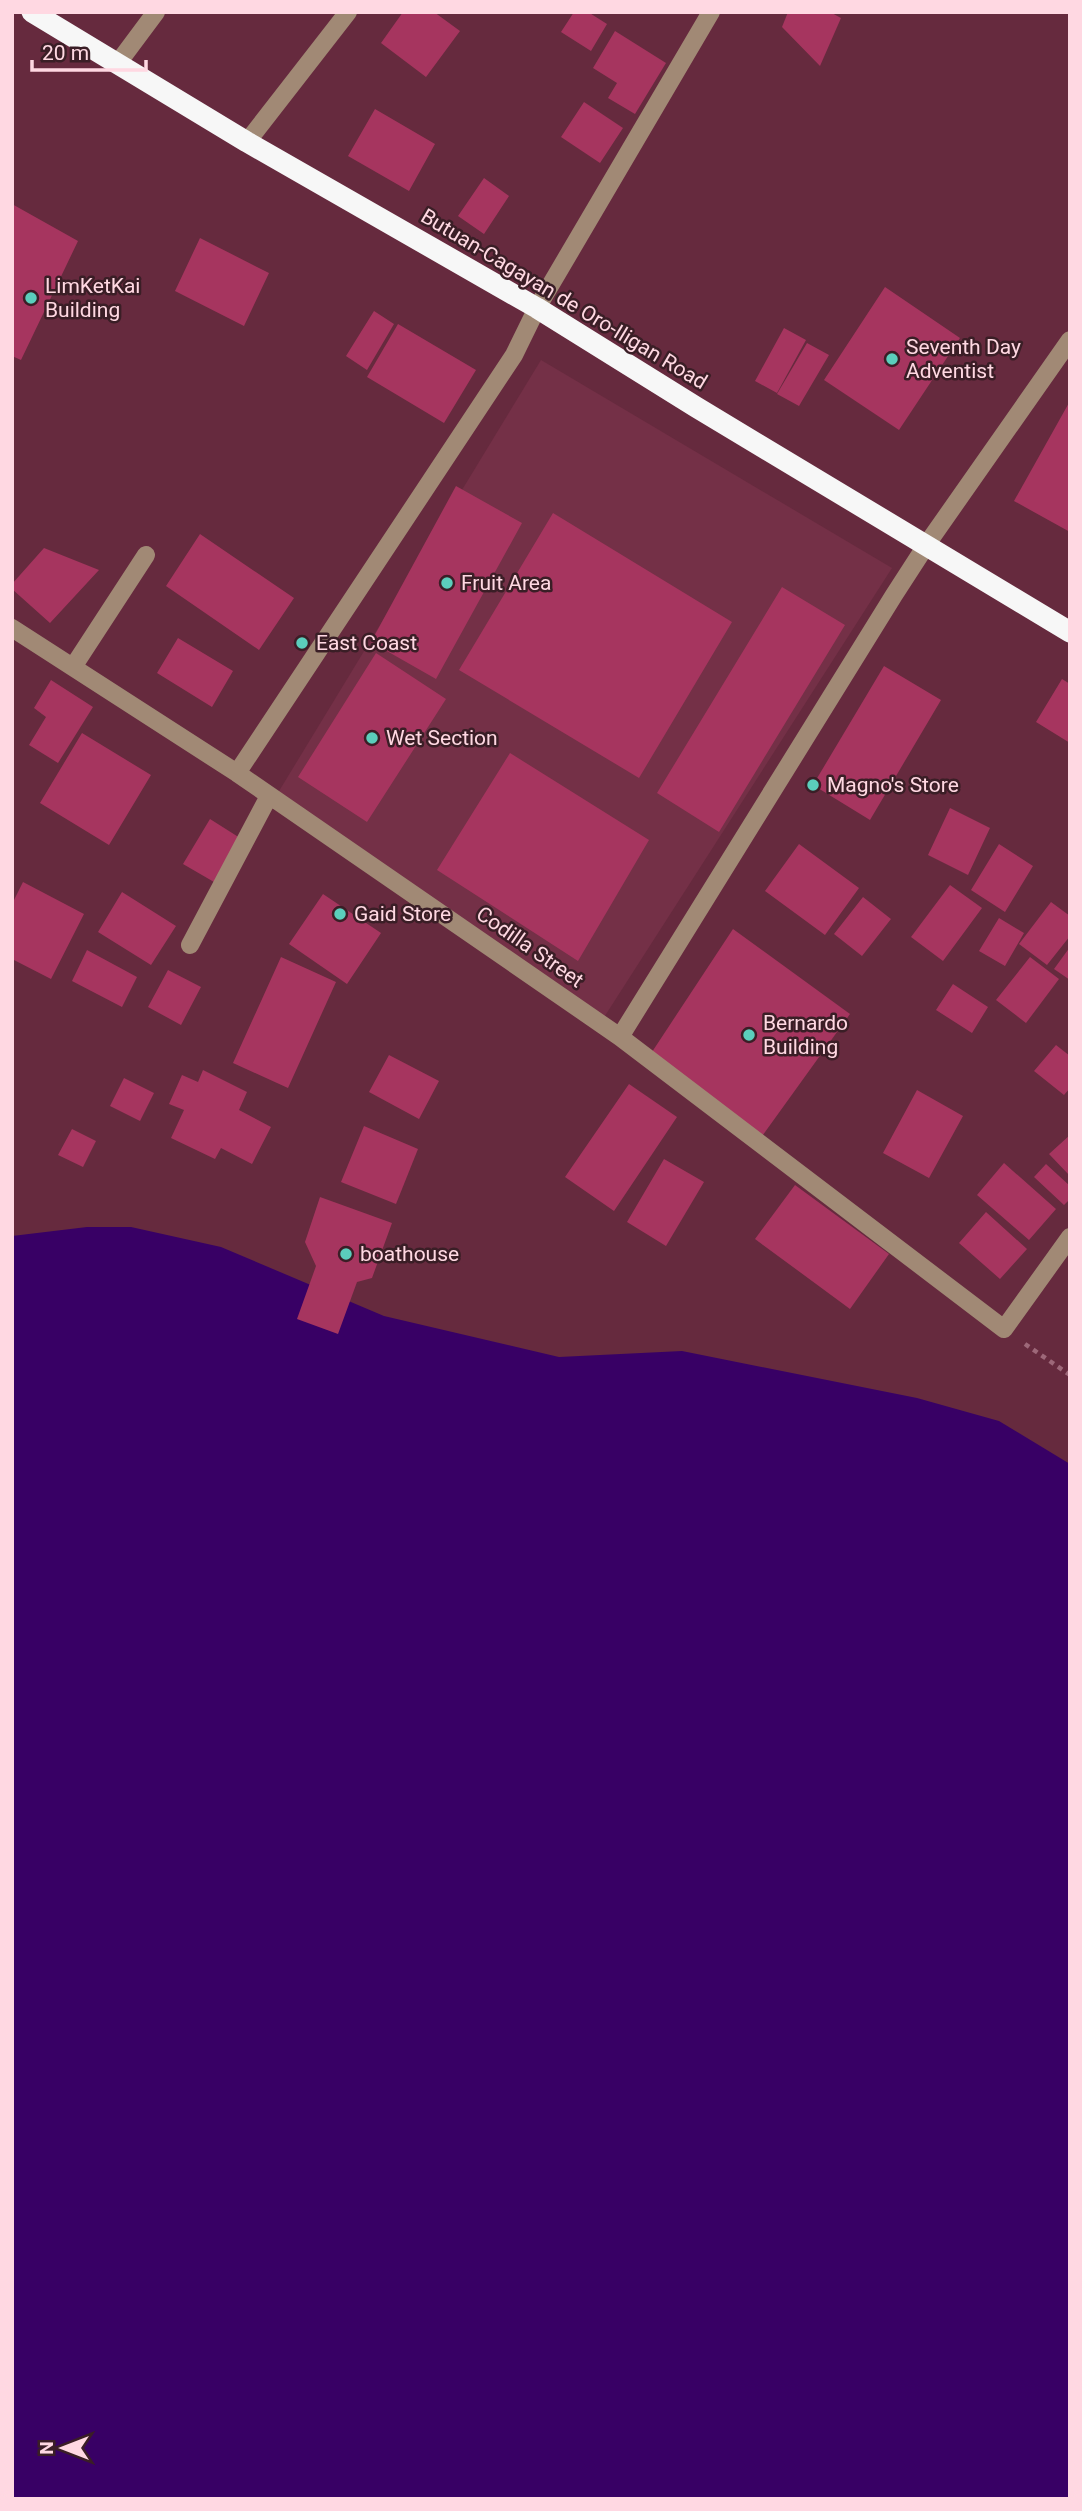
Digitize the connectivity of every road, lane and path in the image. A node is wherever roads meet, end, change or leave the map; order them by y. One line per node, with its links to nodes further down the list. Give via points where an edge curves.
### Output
1 (32, 12): 5 (highway, Butuan-Cagayan de Oro-Iligan Road)
2 (156, 12): 5 (street)
3 (348, 12): 6 (street)
4 (711, 12): 7 (street)
5 (118, 62): 6 (highway, Butuan-Cagayan de Oro-Iligan Road)
6 (247, 142): 7 (highway, Butuan-Cagayan de Oro-Iligan Road)
7 (537, 308): 9 (highway, Butuan-Cagayan de Oro-Iligan Road); 14 (street, via 514,355)
8 (1070, 340): 9 (street)
9 (927, 544): 12 (highway, Butuan-Cagayan de Oro-Iligan Road); 17 (street)
10 (146, 555): 13 (street)
11 (12, 628): 13 (street, Codilla Street)
12 (1070, 632)
13 (73, 667): 14 (street, Codilla Street)
14 (237, 774): 15 (street, Codilla Street)
15 (269, 796): 16 (street); 17 (street, Codilla Street)
16 (190, 945)
17 (620, 1037): 19 (street, Codilla Street)
18 (1070, 1237): 19 (street)
19 (1004, 1329): 20 (path)
20 (1070, 1375)

